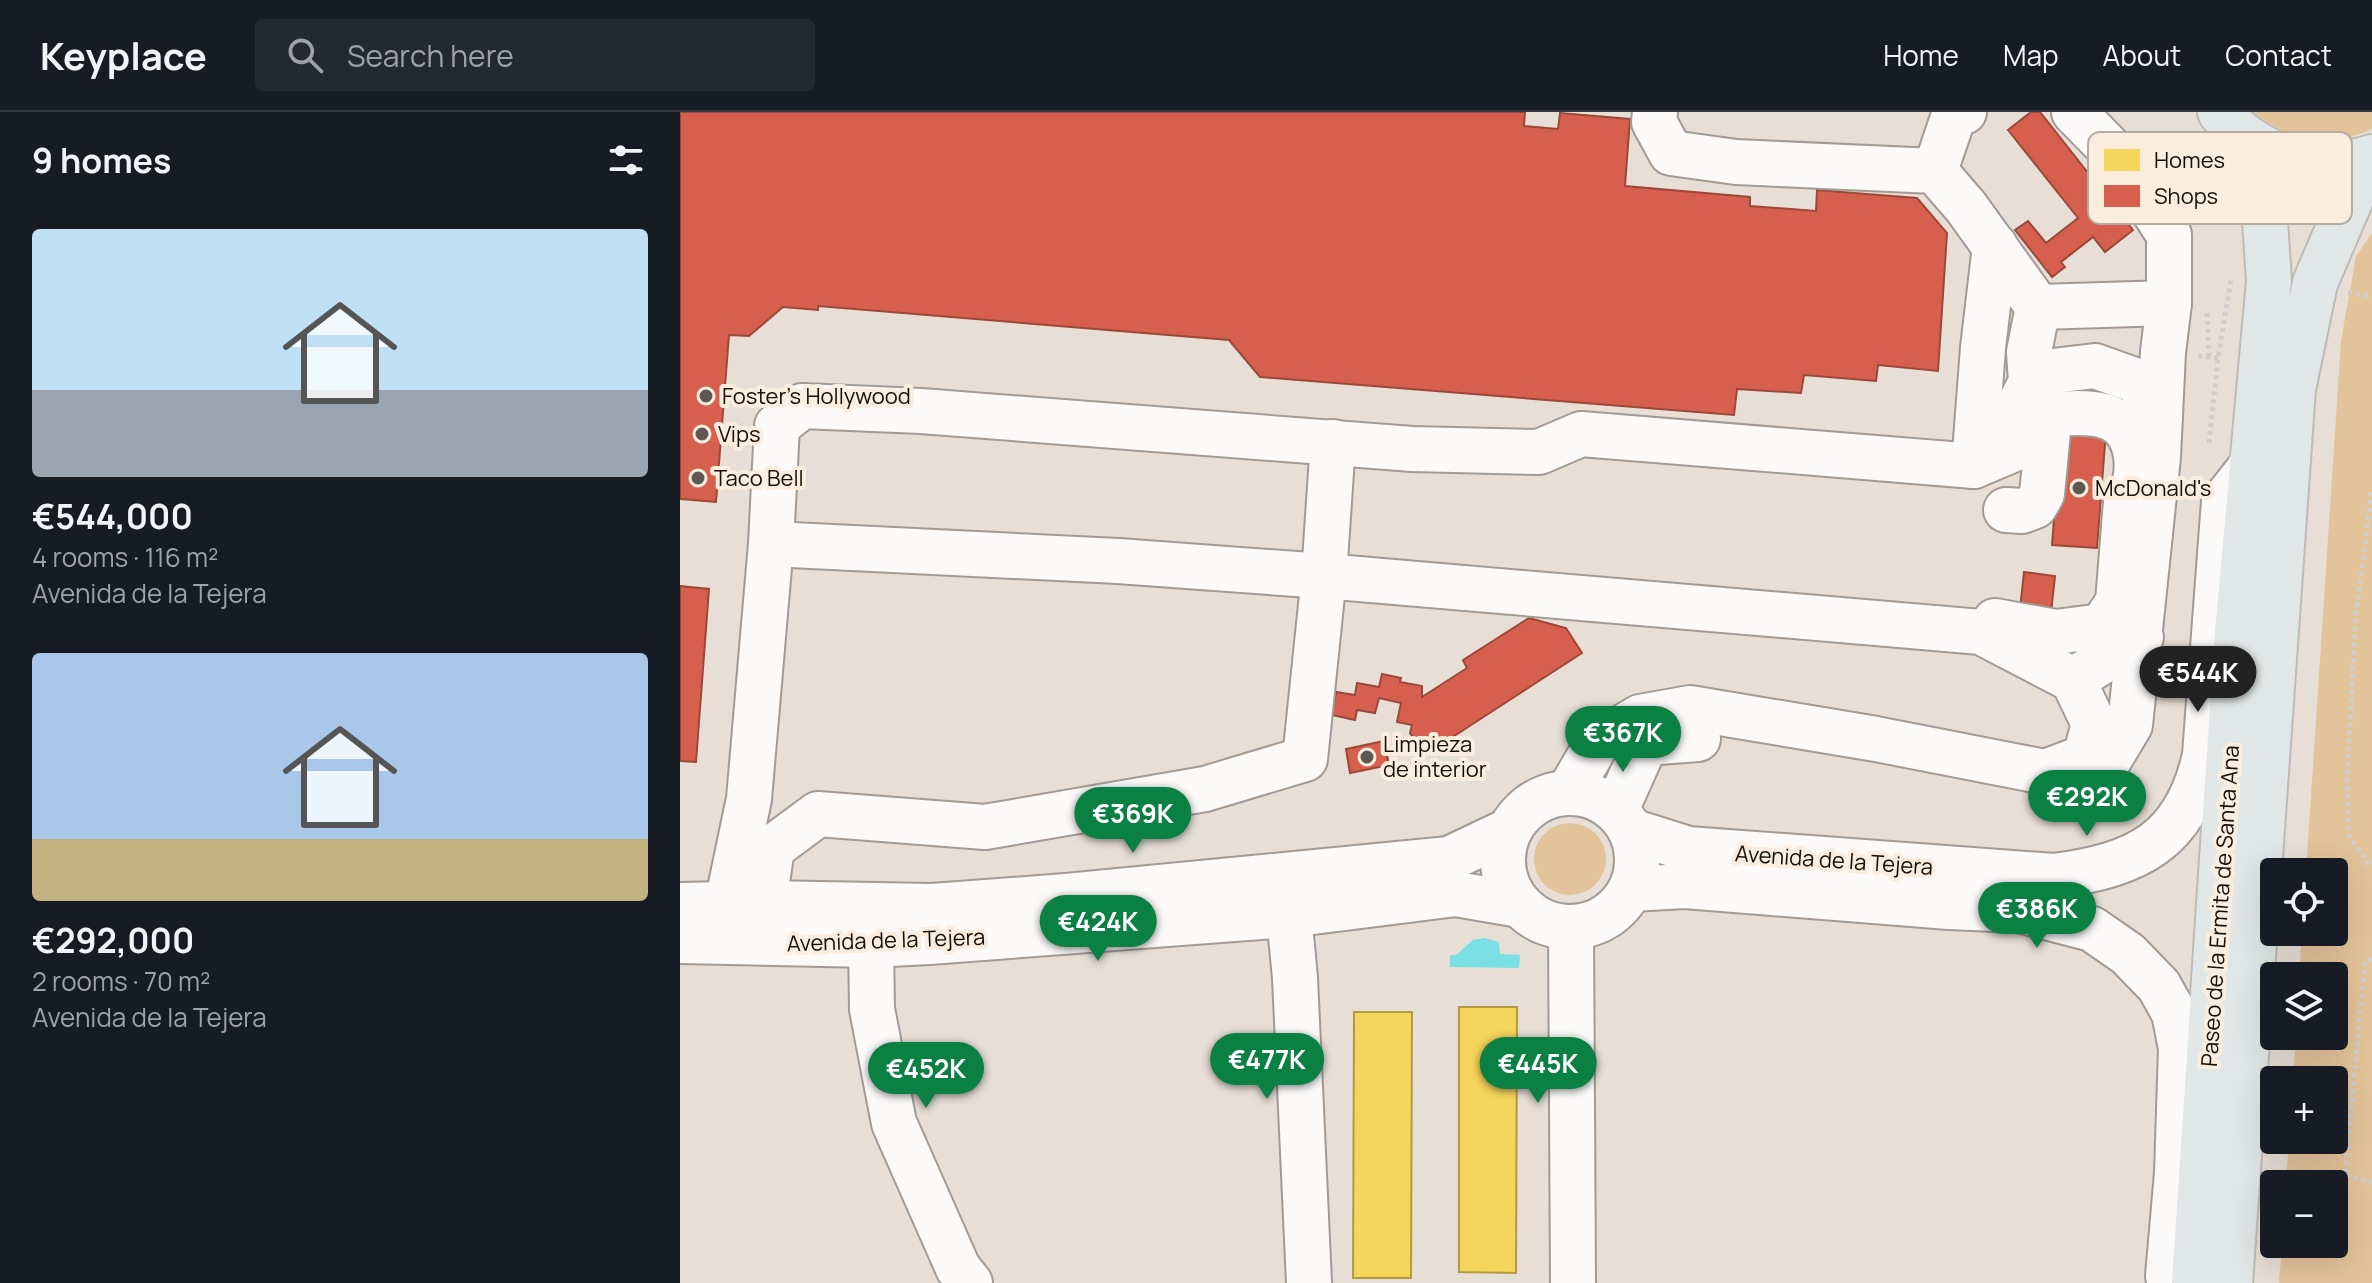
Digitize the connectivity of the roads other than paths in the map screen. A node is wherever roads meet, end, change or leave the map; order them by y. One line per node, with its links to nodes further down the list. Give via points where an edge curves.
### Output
1 (1655, 112): 8 (street, via 1654,122 1671,153 1736,162)
2 (1964, 112): 8 (street, via 1954,115)
3 (2074, 112): 5 (street)
4 (2220, 112): 6 (main road)
5 (2094, 132)
6 (2240, 132)
7 (2370, 158): 9 (main road, Paseo de la Ermita de Santa Ana)
8 (1935, 171): 13 (street)
9 (2352, 199)
10 (2162, 224): 14 (street, via 2169,235)
11 (2265, 224): 19 (main road, Paseo de la Ermita de Santa Ana, via 2269,281)
12 (2341, 224): 43 (main road, Paseo de la Ermita de Santa Ana, via 2315,283 2293,389)
13 (1995, 246): 15 (street); 20 (street)
14 (2169, 303): 15 (street); 17 (street, via 2163,352)
15 (2038, 307): 16 (street, via 2029,352)
16 (2031, 382): 17 (street, via 2053,371 2095,366 2137,381); 20 (street, via 2016,411 2012,450)
17 (2143, 424): 21 (street, via 2060,413 2049,421 2042,494 2035,506); 24 (street, via 2120,454 2118,489 2126,502 2118,602 2102,626 2056,632); 25 (street)
18 (1333, 442): 20 (street, via 1539,452 1581,434); 22 (street, via 802,406 777,426); 23 (street)
19 (2253, 464): 28 (street, Avenida de la Tejera, via 2224,501 2199,784 2182,816 2136,857 2094,871 2054,876 1688,849); 42 (main road, Paseo de la Ermita de Santa Ana)
20 (1974, 466)
21 (2006, 510)
22 (771, 544): 23 (street); 31 (street, via 749,799)
23 (1324, 576): 26 (street, via 1981,632); 31 (street, via 1305,759 1205,789 985,827 818,814 772,848)
24 (1995, 621)
25 (2141, 637): 26 (street); 28 (street, via 2130,725 2100,775 2043,791 1707,738 1646,743)
26 (2073, 680): 27 (street, via 2094,724 2085,757 2045,772 1690,708 1640,717 1598,742)
27 (1568, 793): 28 (street, via 1601,800); 29 (street, via 1534,803)
28 (1623, 821): 30 (street, via 1637,850)
29 (1510, 830): 31 (street, Avenida de la Tejera, via 1434,861 932,906); 33 (street, via 1503,869)
30 (1631, 889): 35 (street, via 1606,916); 41 (street, Avenida de la Tejera, via 1685,886 2019,910 2092,929 2128,954 2159,986 2174,1013 2181,1048)
31 (746, 903): 32 (street, Avenida de la Tejera)
32 (680, 905)
33 (1520, 905): 34 (street, Avenida de la Tejera, via 1456,894); 35 (street, via 1535,917)
34 (1289, 915): 37 (street, Avenida de la Tejera); 39 (street)
35 (1571, 927): 40 (street)
36 (680, 941): 37 (street, Avenida de la Tejera)
37 (871, 945): 38 (street, via 872,1009 894,1123)
38 (954, 1278)
39 (1309, 1283)
40 (1573, 1283)
41 (2171, 1283)
42 (2194, 1283)
43 (2230, 1283)

